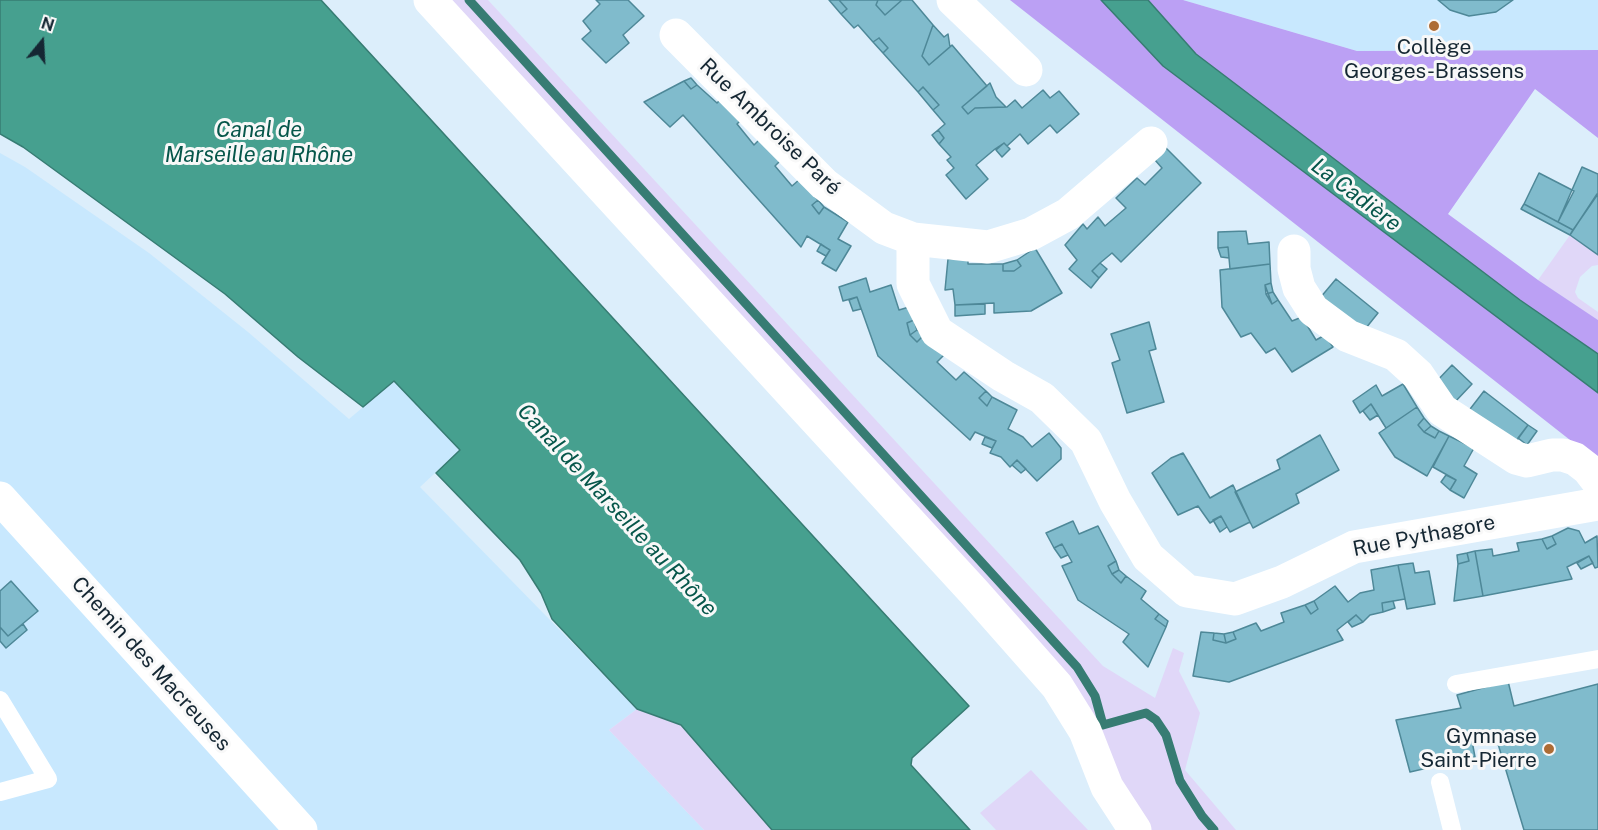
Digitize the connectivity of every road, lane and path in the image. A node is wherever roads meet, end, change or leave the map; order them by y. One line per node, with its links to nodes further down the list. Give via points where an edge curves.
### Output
1 (430, 0): 17 (street, via 1057,686 1085,731 1107,787)
2 (953, 0): 4 (street)
3 (676, 35): 6 (street, Rue Ambroise Paré, via 824,184 884,228)
4 (1026, 70)
5 (1151, 143): 6 (street, Rue Ambroise Paré, via 1068,214 1031,234 988,247)
6 (913, 239): 10 (street, Rue Pythagore, via 913,284 937,332 1042,398 1086,441 1148,557 1187,591 1235,599 1282,582 1354,547)
7 (1294, 251): 8 (street, via 1299,288 1313,310 1348,336 1396,355 1418,375 1442,410 1516,458 1527,461 1563,455 1588,469)
8 (1598, 482)
9 (0, 498): 16 (street, Chemin des Macreuses)
10 (1598, 504)
11 (1598, 659): 12 (lane)
12 (1456, 684)
13 (0, 700): 15 (lane, via 48,779)
14 (1440, 782): 18 (lane)
15 (0, 792)
16 (301, 830)
17 (1135, 830)
18 (1452, 830)

